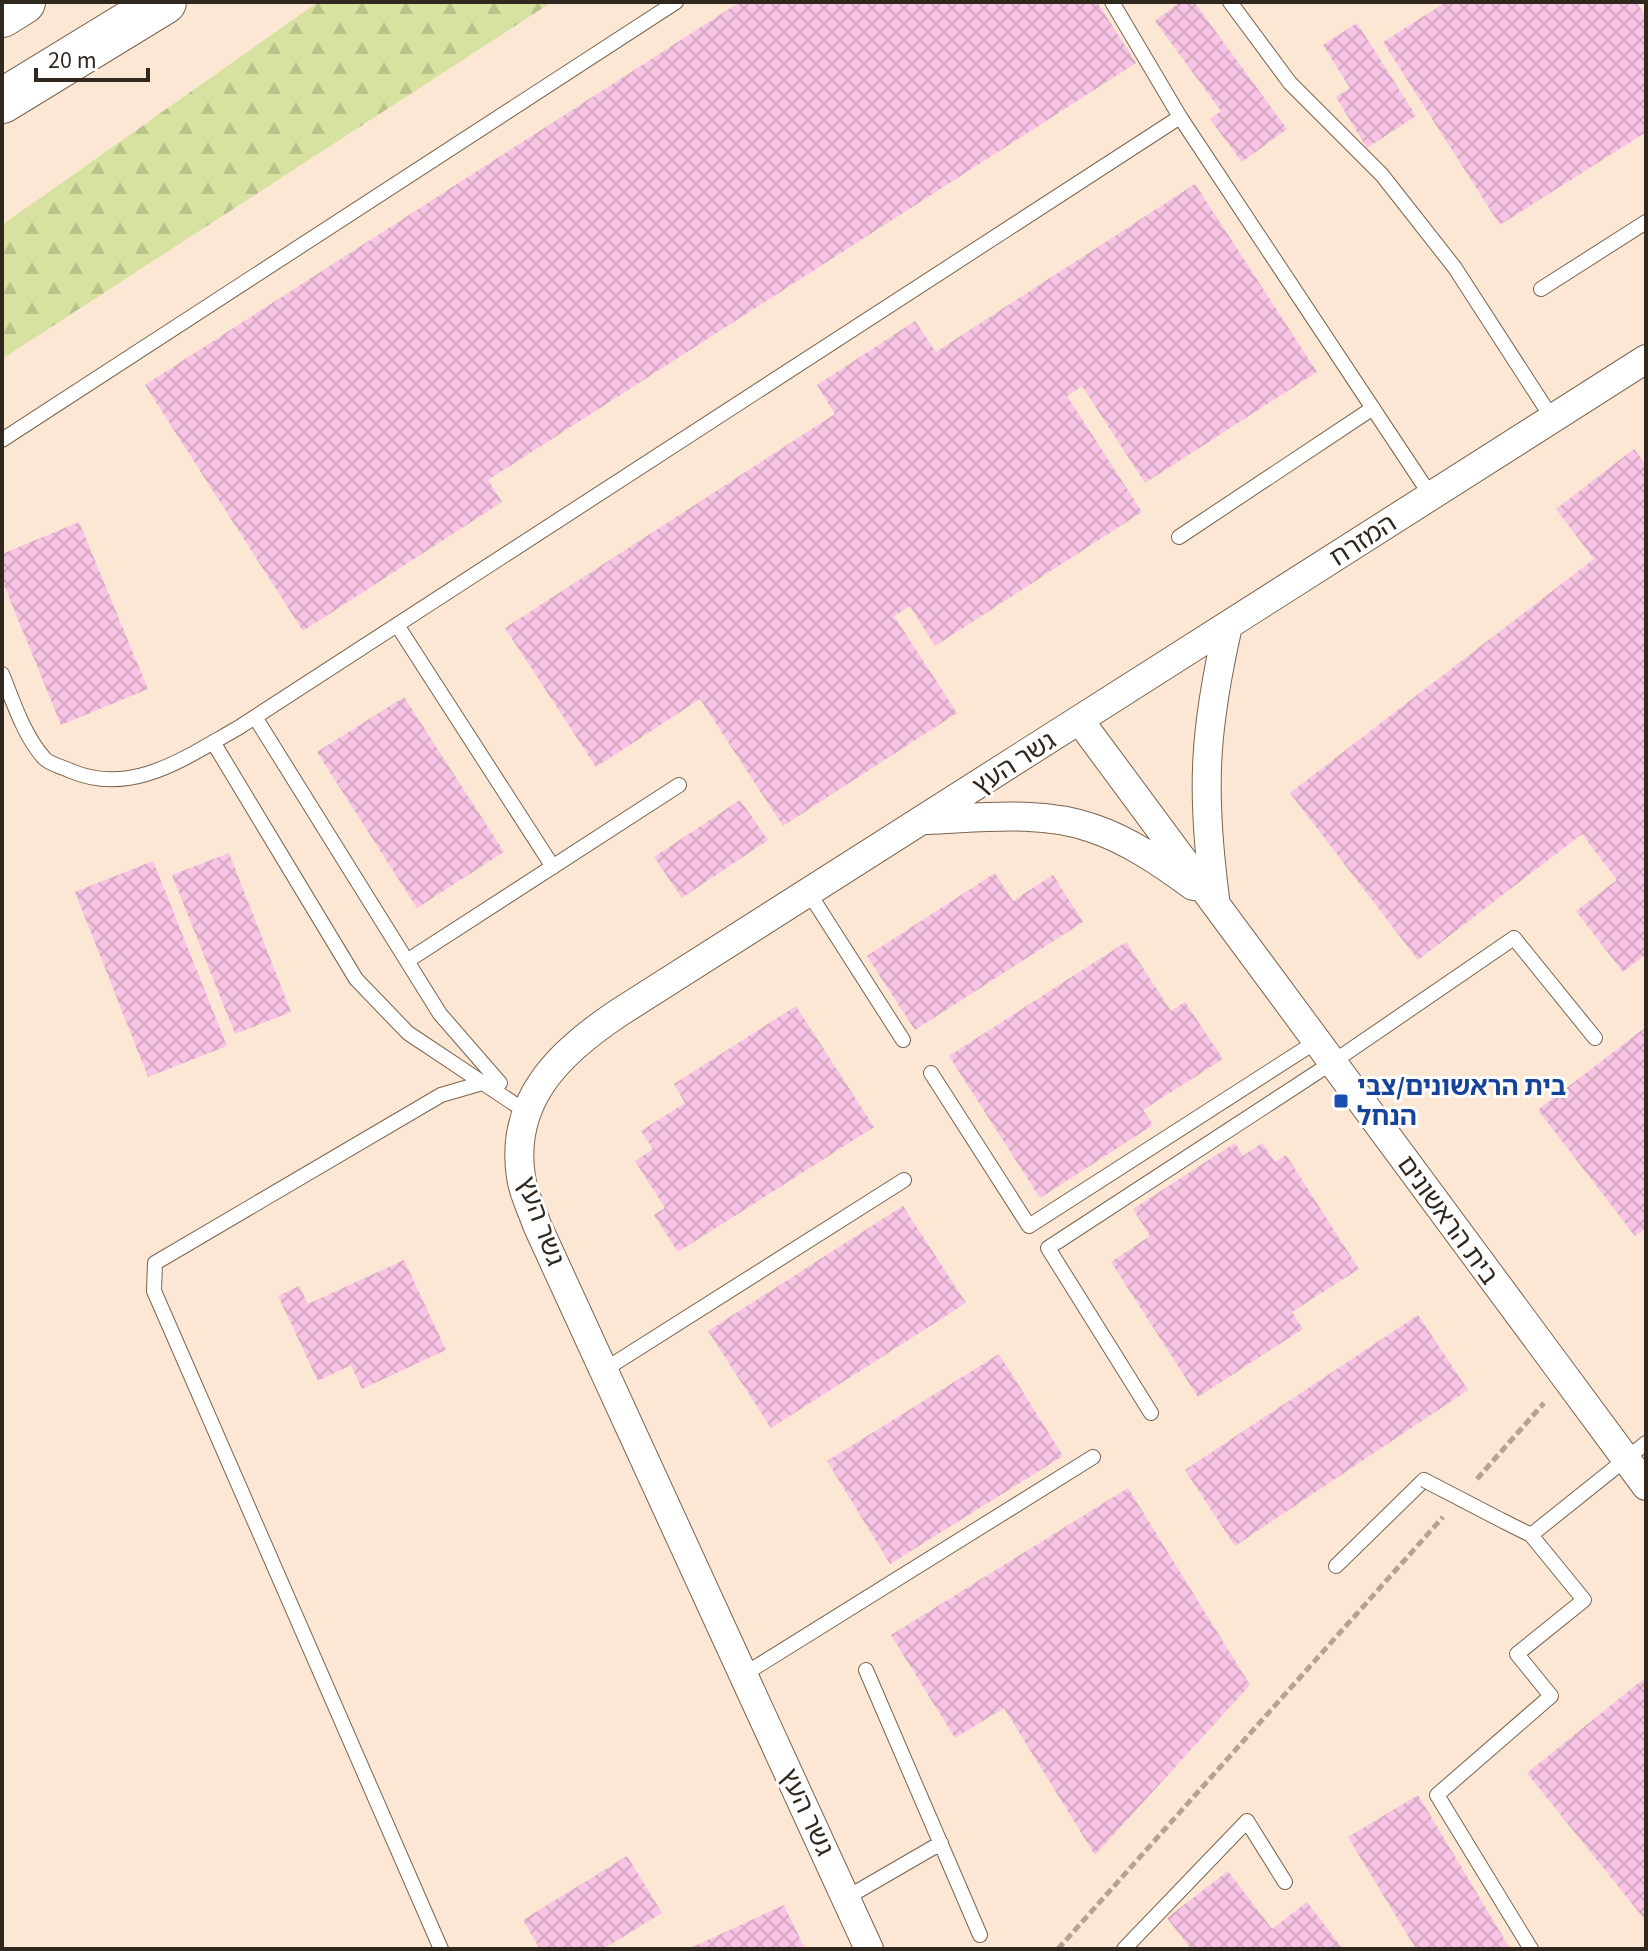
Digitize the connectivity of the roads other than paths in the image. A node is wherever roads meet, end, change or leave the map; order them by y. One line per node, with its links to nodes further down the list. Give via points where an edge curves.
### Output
1 (23, 2): 6 (highway)
2 (164, 2): 7 (highway)
3 (676, 2): 14 (lane)
4 (1112, 2): 8 (lane)
5 (1230, 2): 13 (lane, via 1290,83 1382,175 1455,268)
6 (2, 15)
7 (2, 101)
8 (1180, 117): 12 (lane); 17 (lane)
9 (1646, 222): 10 (lane)
10 (1541, 289)
11 (1646, 359): 13 (street, המזרח)
12 (1373, 408): 15 (lane); 16 (lane)
13 (1552, 418): 15 (street, המזרח)
14 (2, 440)
15 (1431, 496): 18 (street, המזרח)
16 (1179, 537)
17 (397, 625): 20 (lane); 25 (lane)
18 (1228, 626): 21 (street, המזרח); 27 (street, via 1210,706 1204,770)
19 (2, 674): 22 (lane, via 44,759 90,779 122,782)
20 (255, 717): 22 (lane); 28 (lane)
21 (1080, 721): 24 (street, גשר העץ); 27 (street, בית הראשונים)
22 (213, 742): 34 (lane, via 356,979 408,1033)
23 (679, 785): 25 (lane)
24 (926, 820): 26 (street, גשר העץ); 27 (street, via 1024,817 1091,827 1155,859)
25 (553, 867): 28 (lane)
26 (809, 893): 30 (lane); 35 (street, גשר העץ, via 581,1038 548,1073)
27 (1215, 902): 31 (street, בית הראשונים)
28 (407, 961): 33 (lane, via 440,1014)
29 (1595, 1038): 31 (lane, via 1514,938)
30 (903, 1040)
31 (1325, 1052): 32 (lane, via 1029,1226); 38 (lane, via 1048,1248); 39 (street, בית הראשונים, via 1566,1379)
32 (931, 1073)
33 (496, 1079): 34 (lane); 35 (lane)
34 (480, 1081): 35 (lane); 50 (lane, via 441,1095 155,1263 154,1291)
35 (525, 1111): 37 (street, גשר העץ, via 521,1178)
36 (904, 1180): 37 (lane)
37 (604, 1370): 45 (street, גשר העץ)
38 (1151, 1413)
39 (1635, 1451): 41 (street, בית הראשונים); 42 (lane)
40 (1093, 1457): 45 (lane)
41 (1646, 1486)
42 (1531, 1535): 43 (lane, bridge, via 1424,1480); 53 (lane, via 1584,1600 1517,1654 1551,1696 1437,1795)
43 (1336, 1566)
44 (866, 1670): 46 (lane)
45 (743, 1675): 48 (street, גשר העץ)
46 (941, 1843): 48 (lane); 49 (lane)
47 (1285, 1882): 52 (lane, via 1247,1821)
48 (846, 1898): 51 (street, גשר העץ)
49 (980, 1935)
50 (441, 1949)
51 (869, 1949)
52 (1124, 1949)
53 (1531, 1949)

